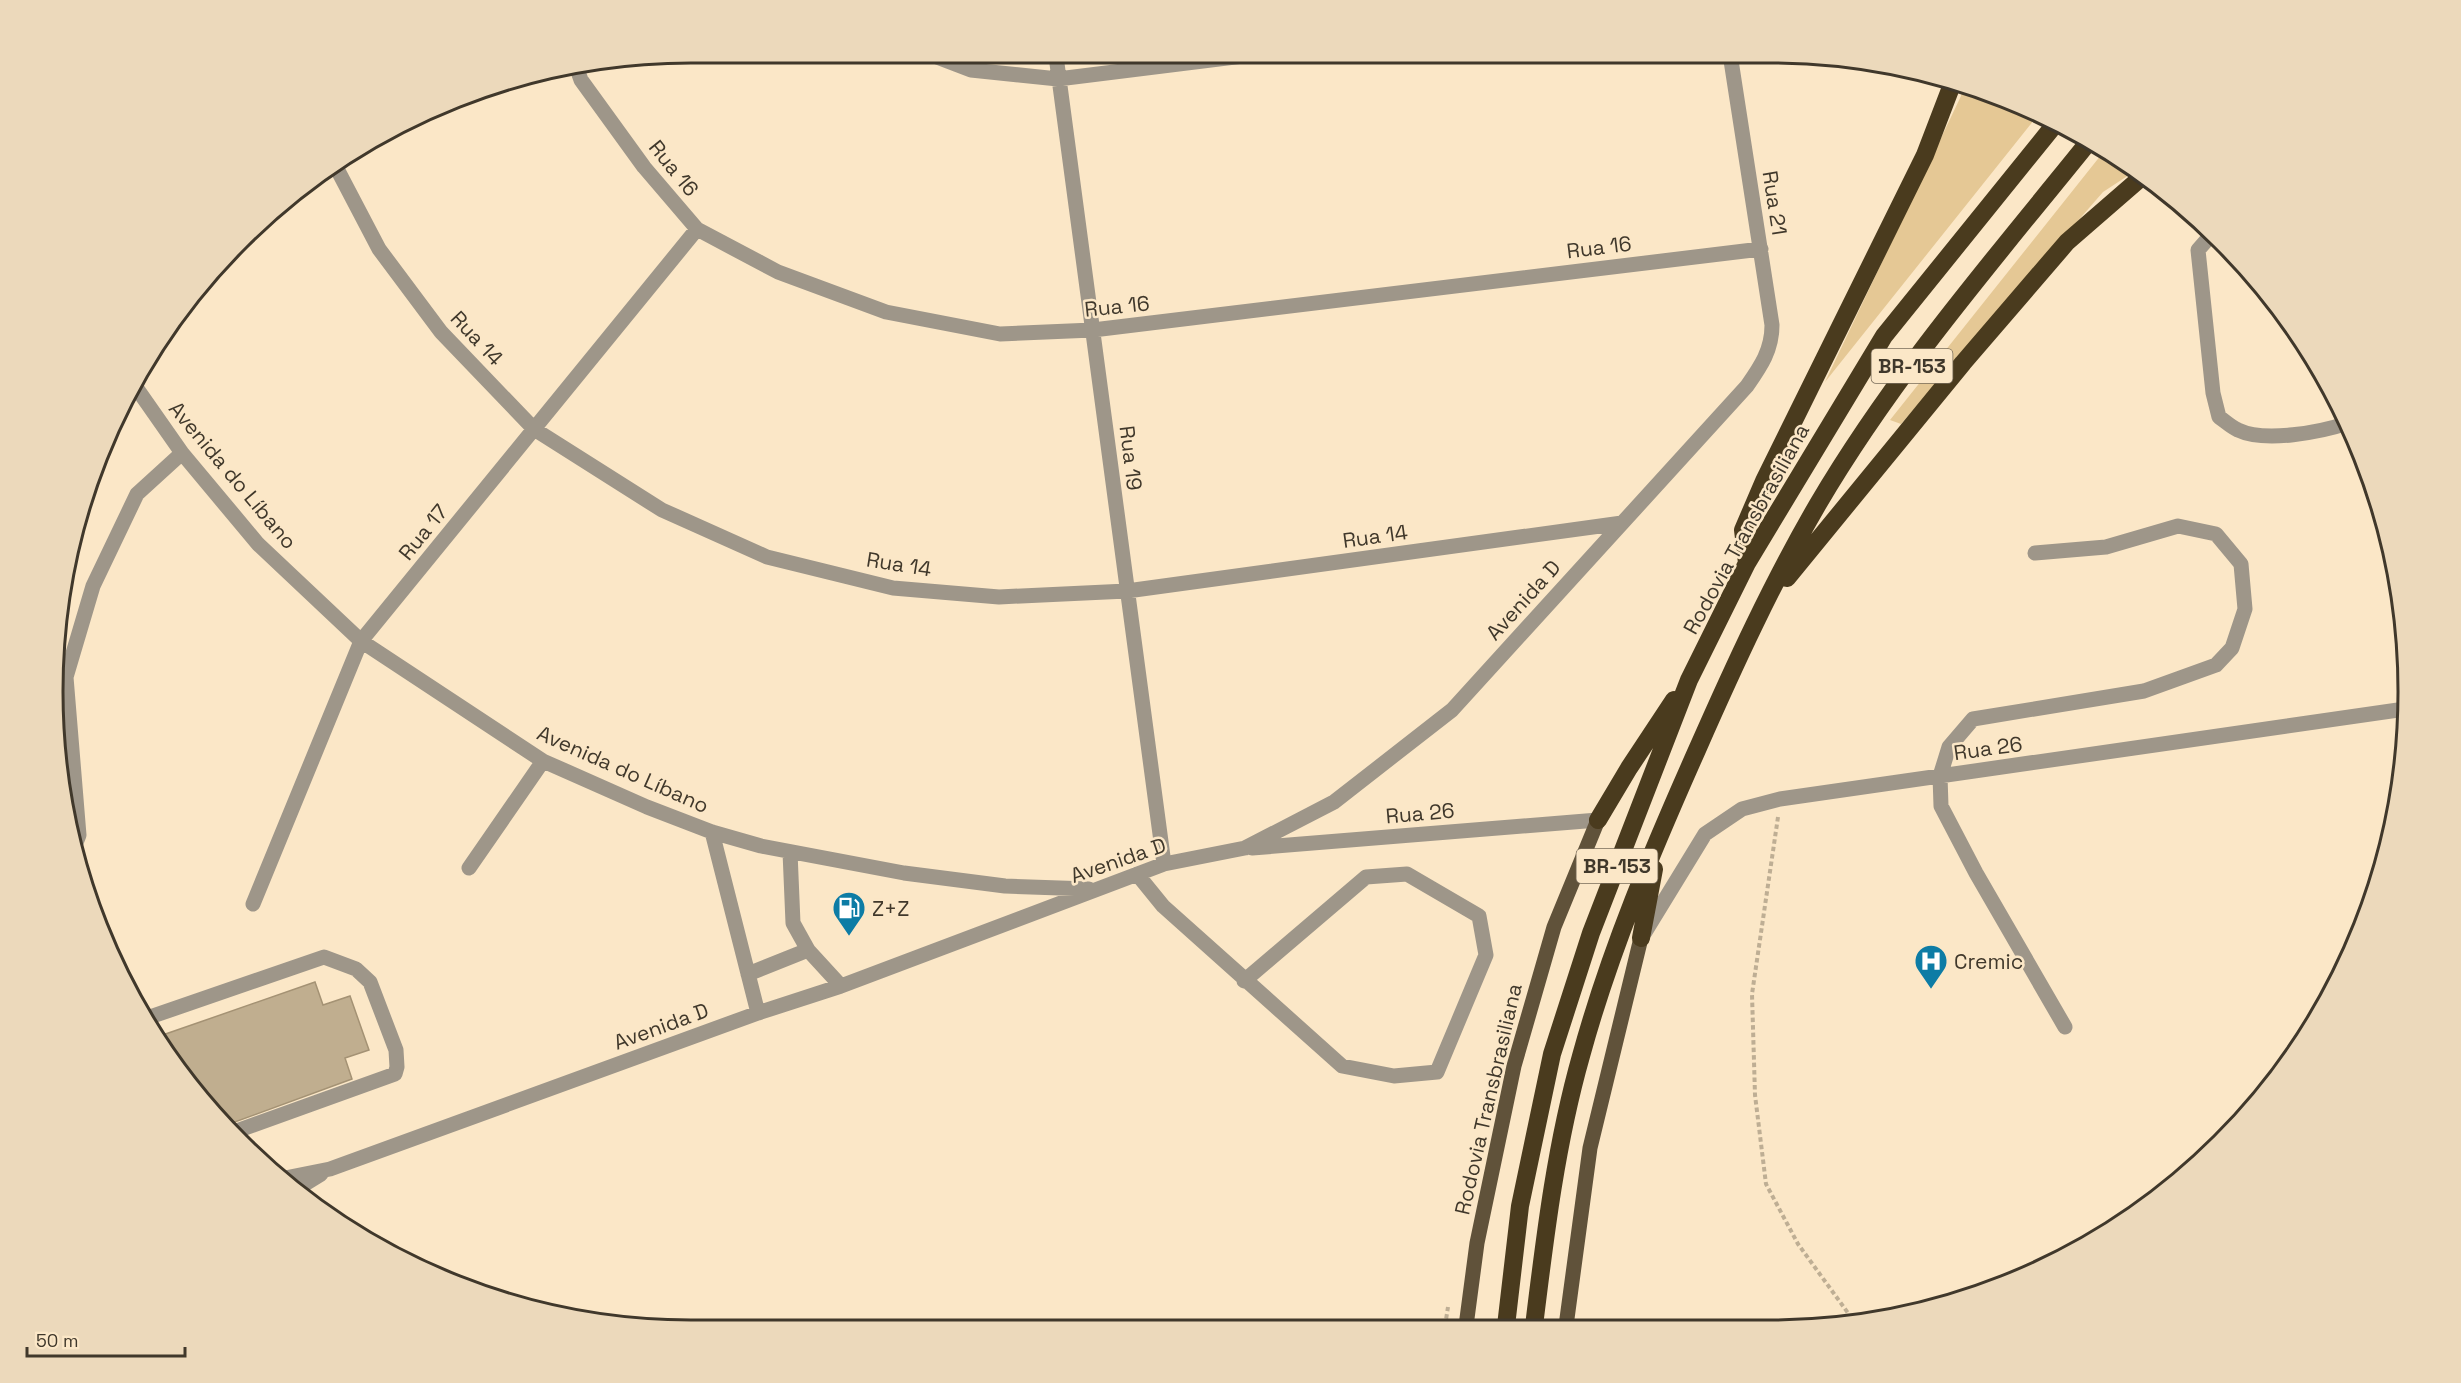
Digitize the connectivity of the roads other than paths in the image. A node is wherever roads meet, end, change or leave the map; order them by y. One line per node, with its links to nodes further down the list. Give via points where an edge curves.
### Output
1 (953, 63): 6 (street, via 971,70)
2 (1057, 63): 6 (street, Rua 19)
3 (1187, 63): 6 (street)
4 (1731, 63): 14 (street, Rua 21)
5 (579, 73): 12 (street, Rua 16, via 644,167)
6 (1058, 79): 15 (street, Rua 19)
7 (1950, 89): 23 (highway, via 1925,155 1743,530)
8 (2051, 130): 23 (highway, Rodovia Transbrasiliana / BR-153, via 1884,336)
9 (2084, 147): 25 (highway, BR-153, via 1938,330 1869,426 1819,503)
10 (338, 172): 19 (street, Rua 14, via 379,249 441,332)
11 (2137, 182): 25 (highway, via 2067,242)
12 (697, 229): 15 (street, Rua 16, via 778,272 886,312 1000,334); 19 (street, Rua 17)
13 (2207, 240): 18 (street, via 2198,250 2219,417 2239,431 2265,436)
14 (1761, 249): 15 (street, Rua 16); 16 (street, Rua 21, via 1772,325)
15 (1093, 330): 24 (street, Rua 19)
16 (1766, 358): 21 (street, Avenida D, via 1747,386)
17 (139, 392): 20 (street, Avenida do Líbano)
18 (2339, 426)
19 (534, 429): 24 (street, Rua 14, via 662,510 767,557 893,588 999,597); 26 (street, Rua 17)
20 (182, 453): 26 (street, Avenida do Líbano, via 258,544); 27 (street, via 137,494 93,586)
21 (1622, 523): 24 (street, Rua 14); 37 (street, Avenida D, via 1452,710 1334,802)
22 (2035, 554): 32 (street, via 2106,547 2178,526 2216,534 2241,564 2245,609 2232,648 2216,665 2144,691 1973,719 1948,747)
23 (1748, 563): 28 (highway, Rodovia Transbrasiliana / BR-153)
24 (1127, 591): 39 (street, Rua 19)
25 (1759, 612): 35 (highway, BR-153)
26 (361, 641): 31 (street, Avenida do Líbano); 43 (street, Rua 17)
27 (64, 670)
28 (1689, 680): 33 (highway, via 1654,728); 57 (highway, Rodovia Transbrasiliana / BR-153, via 1591,933 1552,1054 1520,1206)
29 (63, 695): 34 (street)
30 (2398, 709): 32 (street, Rua 26)
31 (543, 761): 36 (street, Avenida do Líbano); 40 (street)
32 (1940, 776): 44 (street, Rua 26, via 1780,799 1742,809 1705,834); 51 (street, via 1941,806)
33 (1598, 820): 37 (street, Rua 26); 56 (main road, Rodovia Transbrasiliana, via 1554,927 1514,1066 1477,1243)
34 (78, 828)
35 (1662, 829): 44 (highway); 58 (highway, BR-153, via 1618,938 1580,1058 1548,1215)
36 (712, 832): 38 (street, Avenida do Líbano); 46 (street)
37 (1245, 848): 39 (street, Avenida D)
38 (790, 852): 42 (street, Avenida do Líbano, via 1005,886); 45 (street, via 794,923)
39 (1164, 864): 41 (street, Avenida D)
40 (469, 868)
41 (1137, 874): 42 (street, Avenida D); 47 (street, via 1163,906)
42 (1095, 889): 48 (street, Avenida D)
43 (253, 904)
44 (1641, 938): 59 (main road, via 1590,1148)
45 (808, 950): 46 (street); 48 (street)
46 (748, 974): 49 (street)
47 (1244, 981): 47 (street, via 1342,1066 1394,1076 1437,1072 1486,955 1479,916 1407,874 1366,877)
48 (841, 986): 49 (street, Avenida D)
49 (758, 1013): 53 (street, Avenida D)
50 (153, 1016): 52 (street, via 324,957 356,969 370,982 396,1050 398,1066 394,1074)
51 (2065, 1028)
52 (241, 1129)
53 (330, 1168): 54 (street, Avenida D); 55 (street, Avenida D)
54 (292, 1176)
55 (303, 1185)
56 (1467, 1320)
57 (1507, 1320)
58 (1535, 1320)
59 (1567, 1320)

